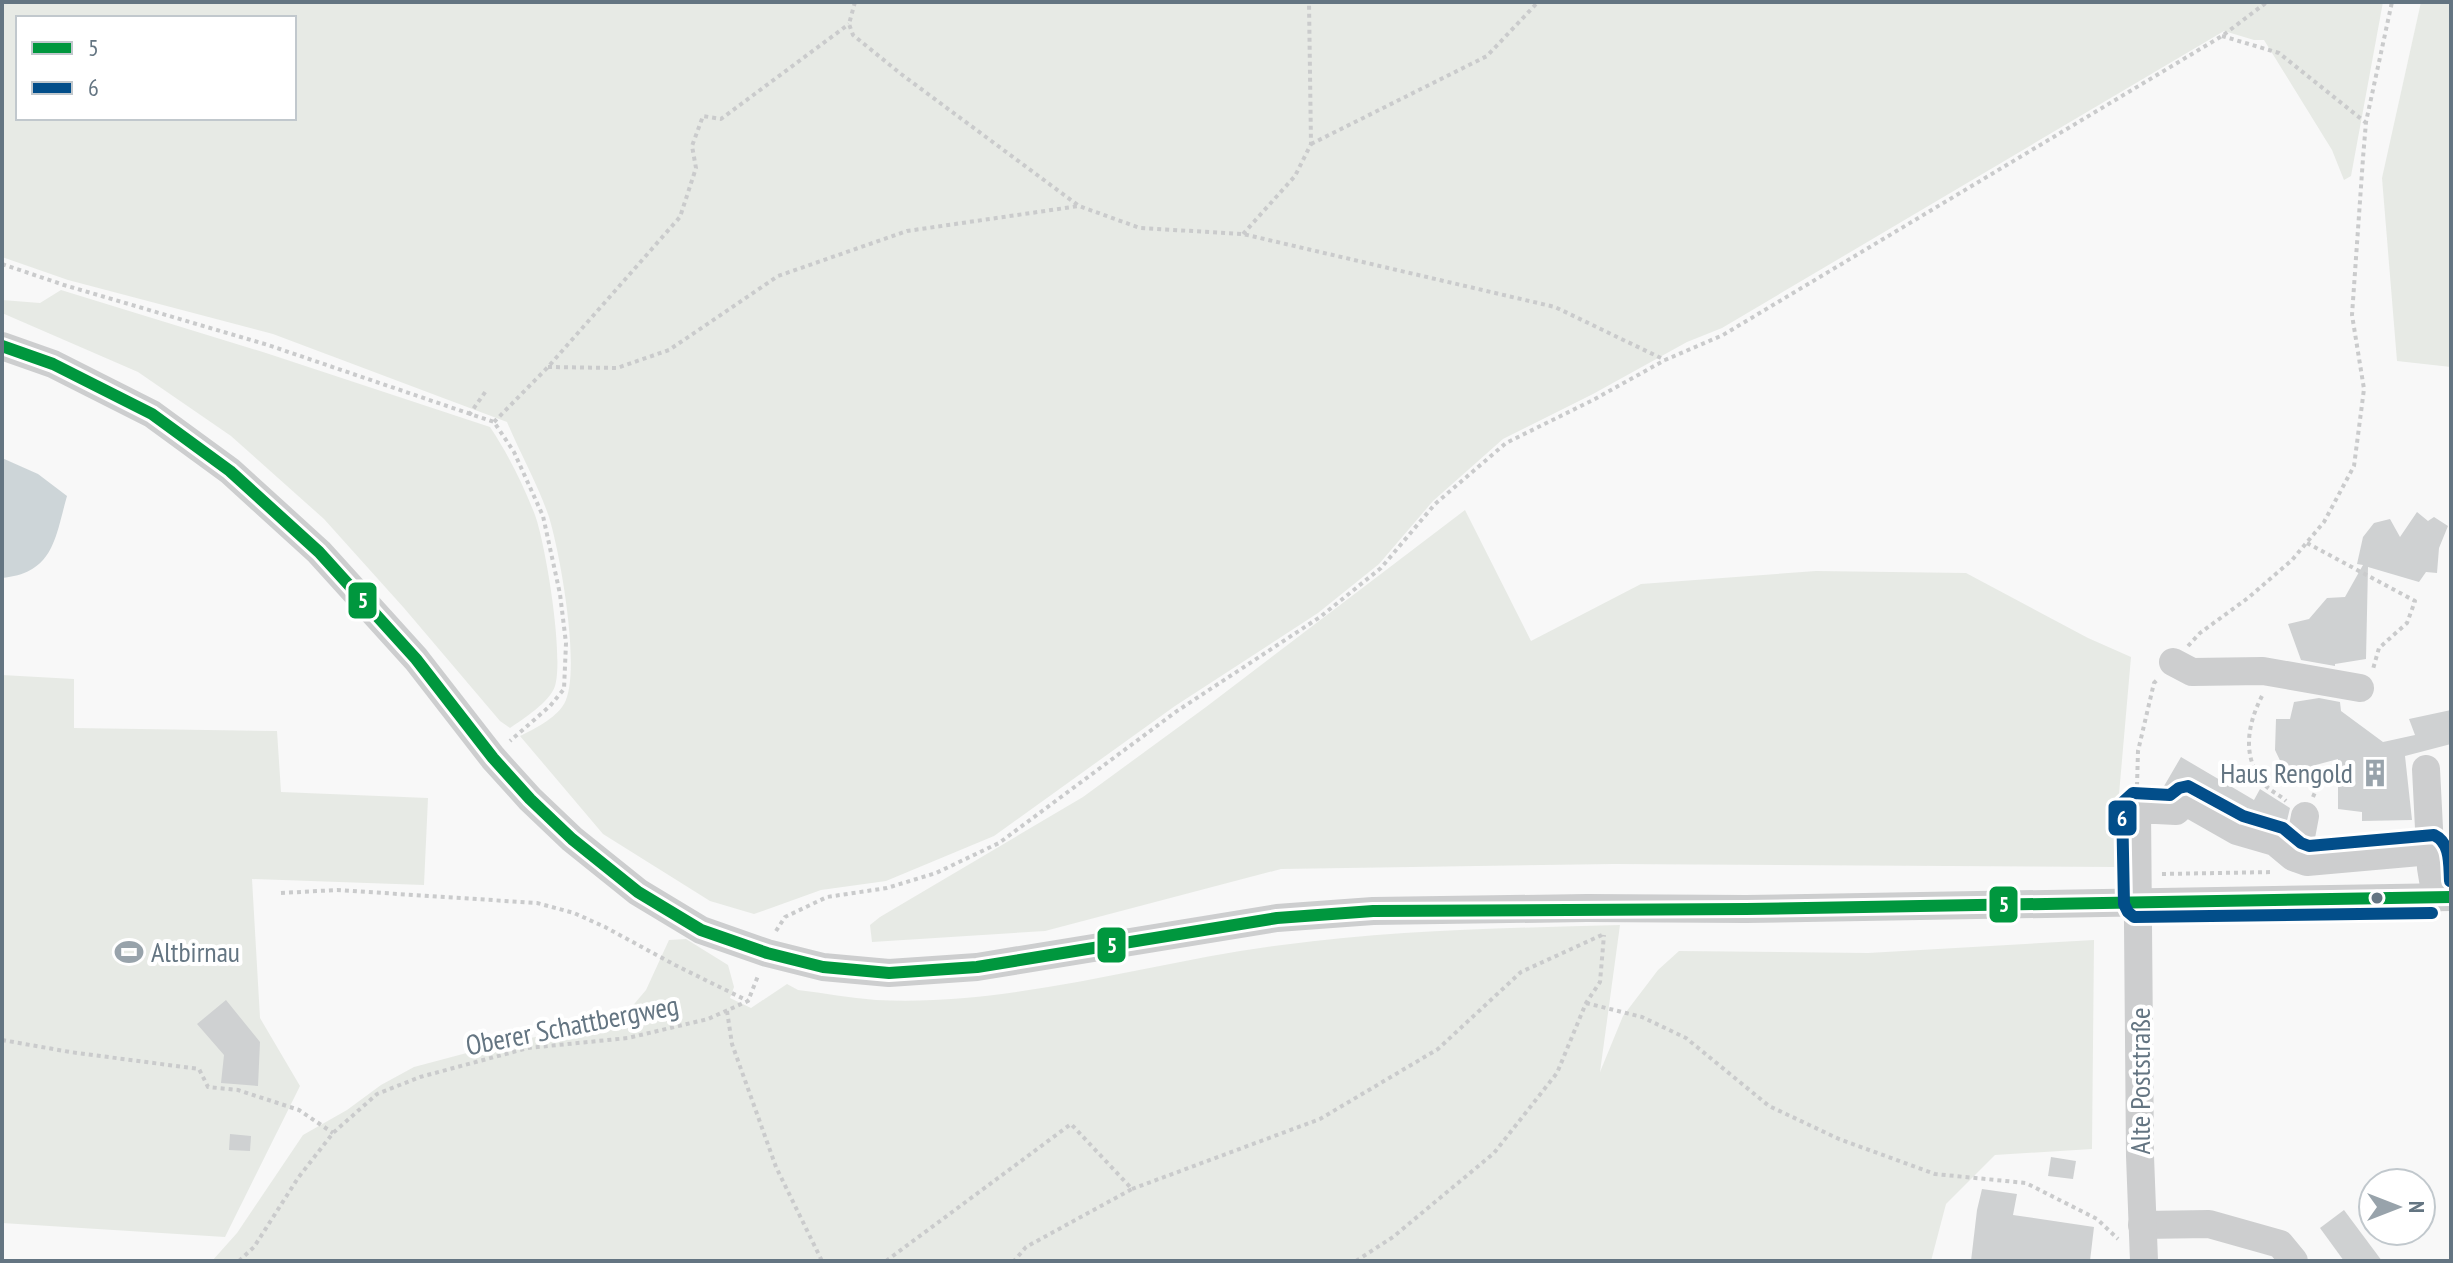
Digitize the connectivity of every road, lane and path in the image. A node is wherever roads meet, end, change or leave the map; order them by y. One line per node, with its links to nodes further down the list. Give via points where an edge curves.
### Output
1 (855, 2): 6 (path)
2 (1309, 2): 9 (path)
3 (1538, 2): 9 (path, via 1487,56)
4 (2267, 2): 7 (path)
5 (2392, 2): 8 (path)
6 (849, 24): 10 (path, via 853,35 901,74); 15 (path, via 721,119 703,116 692,146 696,168 680,217)
7 (2222, 36): 8 (path, via 2279,53); 14 (path, via 1723,335)
8 (2366, 122): 19 (path, via 2352,315 2364,389 2354,466)
9 (1311, 144): 11 (path, via 1295,176)
10 (1079, 206): 11 (path, via 1140,228); 15 (path, via 907,231 778,276 669,350 617,368)
11 (1243, 234): 14 (path, via 1555,307)
12 (2, 264): 17 (path, via 268,345)
13 (2, 346): 33 (street, via 53,364 152,414 230,471 319,552 416,659 520,789 572,839 638,892 701,930)
14 (1665, 360): 33 (path, via 1506,443 1435,504 1381,568 1320,617 1177,711 999,843 936,873 827,897 785,917)
15 (548, 367): 18 (path)
16 (486, 391): 17 (path)
17 (469, 415): 18 (path)
18 (494, 422): 23 (path, via 543,516 566,643 564,689)
19 (2307, 543): 20 (path); 22 (path, via 2415,601 2407,623 2379,648 2369,684)
20 (2173, 662): 21 (street, via 2192,672); 26 (path, via 2154,683 2138,751)
21 (2278, 674): 22 (street); 27 (path, via 2251,720 2249,756 2264,784)
22 (2360, 688)
23 (507, 744)
24 (2341, 768): 27 (path, via 2318,785)
25 (2426, 769): 28 (street)
26 (2137, 809): 29 (street, via 2176,811 2186,802 2237,831 2275,842); 32 (street, Alte Poststraße)
27 (2305, 816): 29 (street)
28 (2436, 850): 29 (street, via 2307,862); 31 (street)
29 (2297, 858)
30 (281, 893): 34 (path, via 337,890 537,903 605,927)
31 (2443, 897): 32 (street)
32 (2140, 902): 33 (street, via 1373,911 1277,918 977,967 889,973 823,967); 40 (street, Alte Poststraße)
33 (769, 944): 34 (path)
34 (748, 1001): 36 (path, Oberer Schattbergweg)
35 (1586, 1003): 39 (path, via 1600,982 1604,934 1521,972 1438,1049 1320,1119); 40 (path, via 1642,1017 1686,1038 1769,1106 1839,1139 1935,1174 2026,1183 2097,1219 2131,1252); 45 (path, via 1557,1073 1494,1153)
36 (727, 1011): 38 (path, Oberer Schattbergweg, via 628,1038 528,1048 420,1077 377,1094); 42 (path, via 732,1044 776,1167)
37 (2, 1040): 38 (path, via 199,1069 208,1087 238,1090 299,1110)
38 (333, 1133): 41 (path, Oberer Schattbergweg)
39 (1132, 1189): 43 (path, via 1071,1124); 44 (path, via 1026,1247)
40 (2143, 1246): 46 (street, via 2209,1224 2280,1244)
41 (239, 1261)
42 (822, 1261)
43 (886, 1261)
44 (1014, 1261)
45 (1356, 1261)
46 (2294, 1261)

